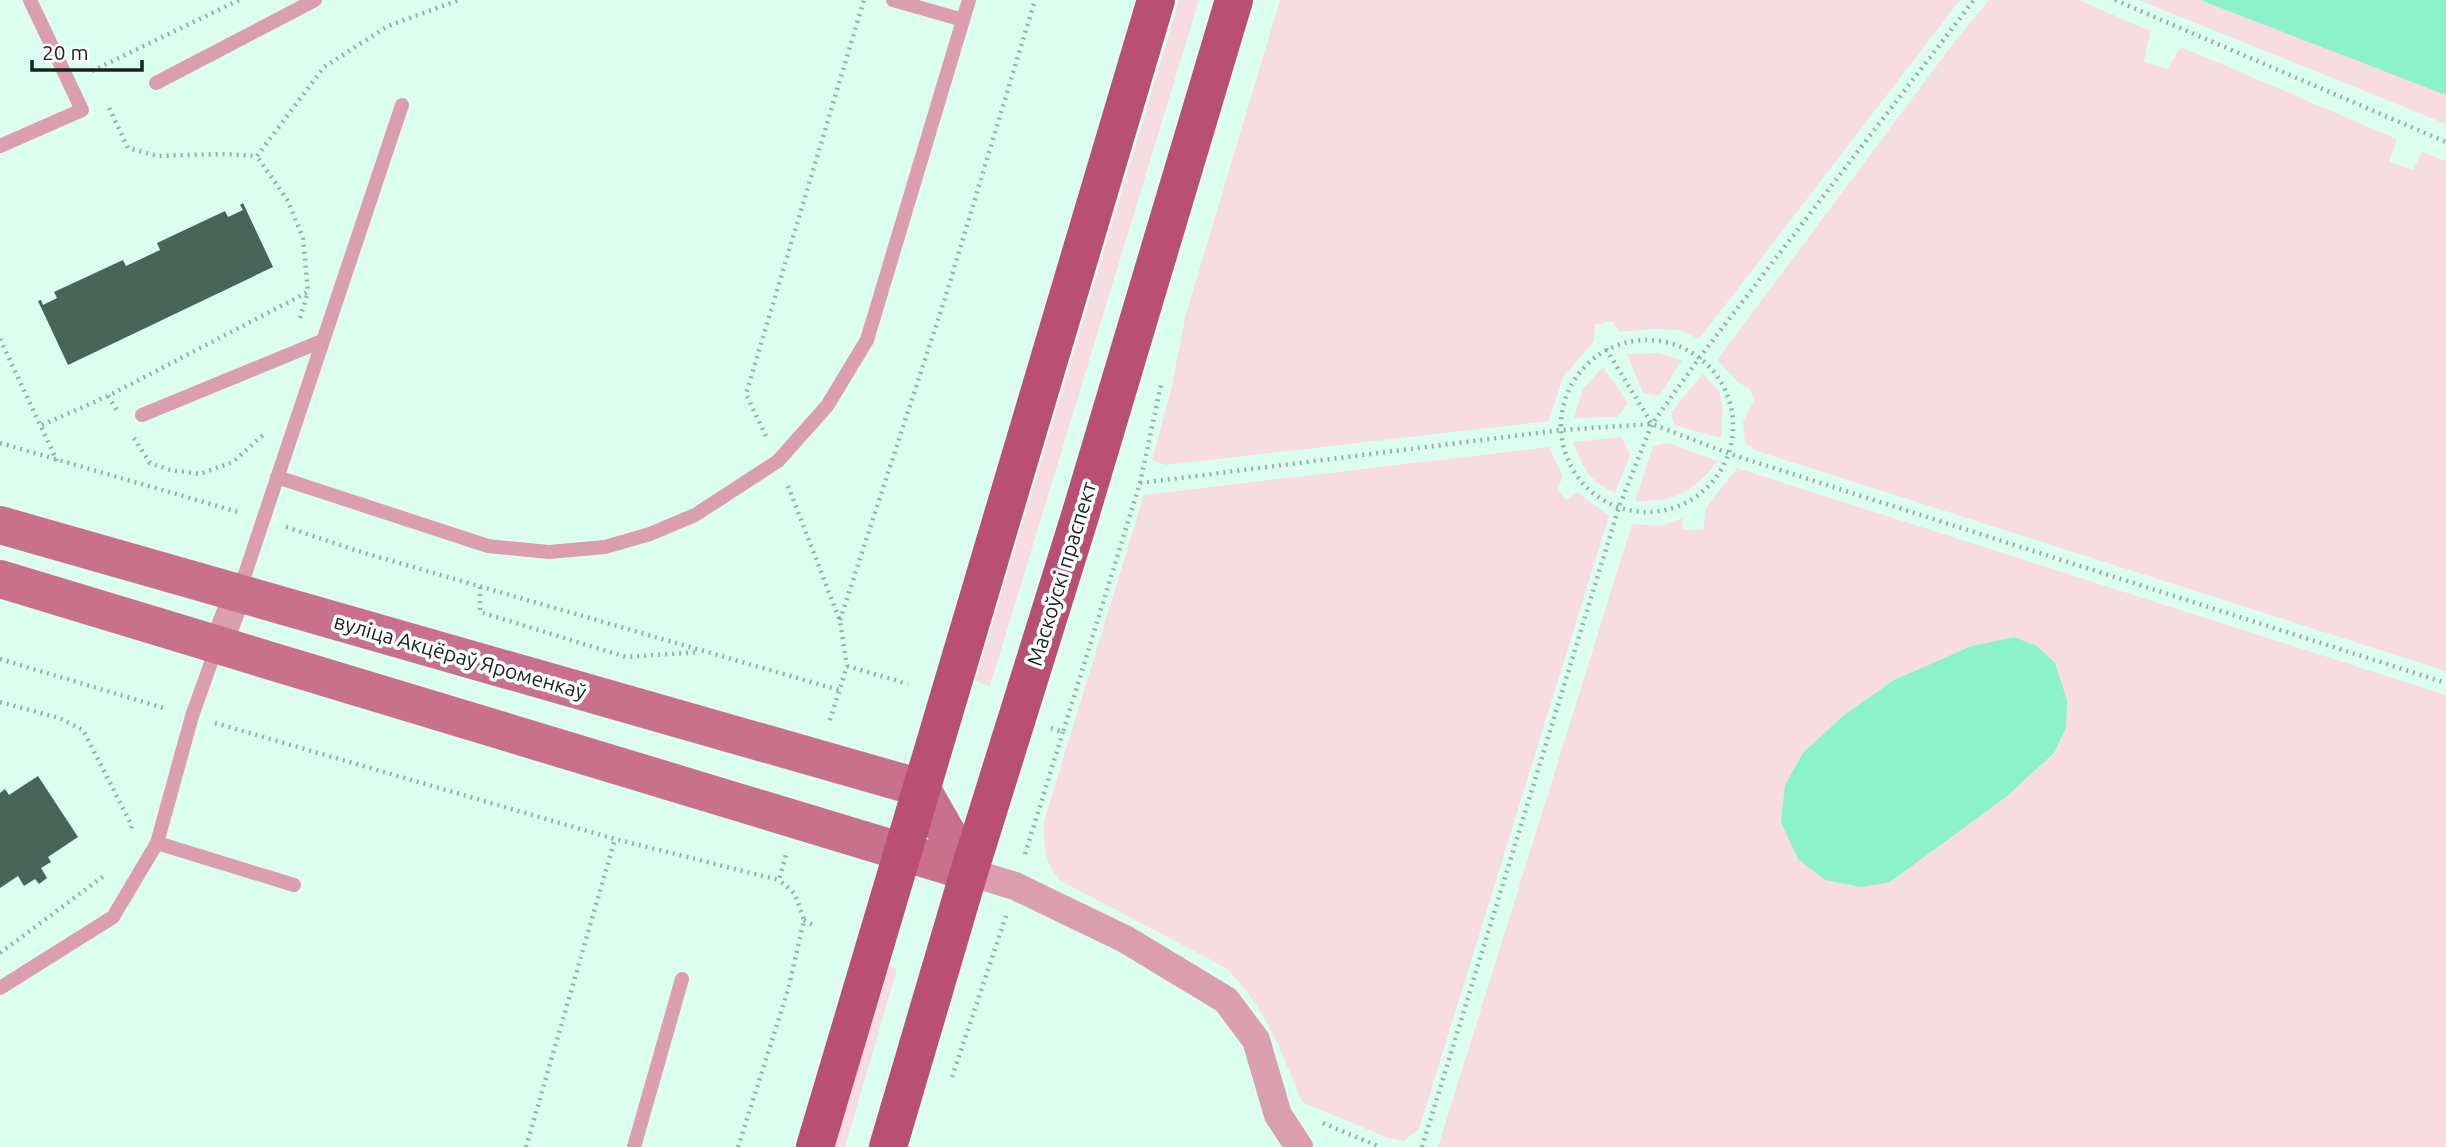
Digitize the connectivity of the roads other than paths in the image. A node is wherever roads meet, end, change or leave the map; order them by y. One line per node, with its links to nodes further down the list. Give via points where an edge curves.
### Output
1 (30, 0): 10 (lane, via 82,110)
2 (315, 0): 8 (lane)
3 (894, 0): 7 (lane)
4 (969, 0): 7 (lane)
5 (1156, 0): 18 (main road)
6 (1234, 0): 21 (main road, Маскоўскі праспект)
7 (963, 20): 13 (lane, via 867,340 827,406 778,461 695,515 650,534 605,547 550,552 488,546)
8 (156, 83)
9 (402, 105): 11 (lane)
10 (0, 146)
11 (322, 341): 12 (lane); 13 (lane)
12 (142, 415)
13 (277, 477): 16 (lane)
14 (0, 524): 16 (street, вуліца Акцёраў Яроменкаў)
15 (0, 579): 17 (street)
16 (238, 593): 17 (street); 18 (street, вуліца Акцёраў Яроменкаў)
17 (218, 645): 19 (lane, via 192,716); 20 (street)
18 (921, 788): 20 (main road); 21 (street)
19 (157, 843): 22 (lane); 24 (lane, via 113,916)
20 (902, 853): 21 (street); 26 (main road)
21 (969, 872): 27 (main road, Маскоўскі праспект); 28 (street, via 1015,886 1125,939 1226,1000 1256,1040 1278,1115)
22 (294, 885)
23 (682, 979): 25 (lane)
24 (0, 988)
25 (634, 1147)
26 (815, 1147)
27 (888, 1147)
28 (1299, 1147)

